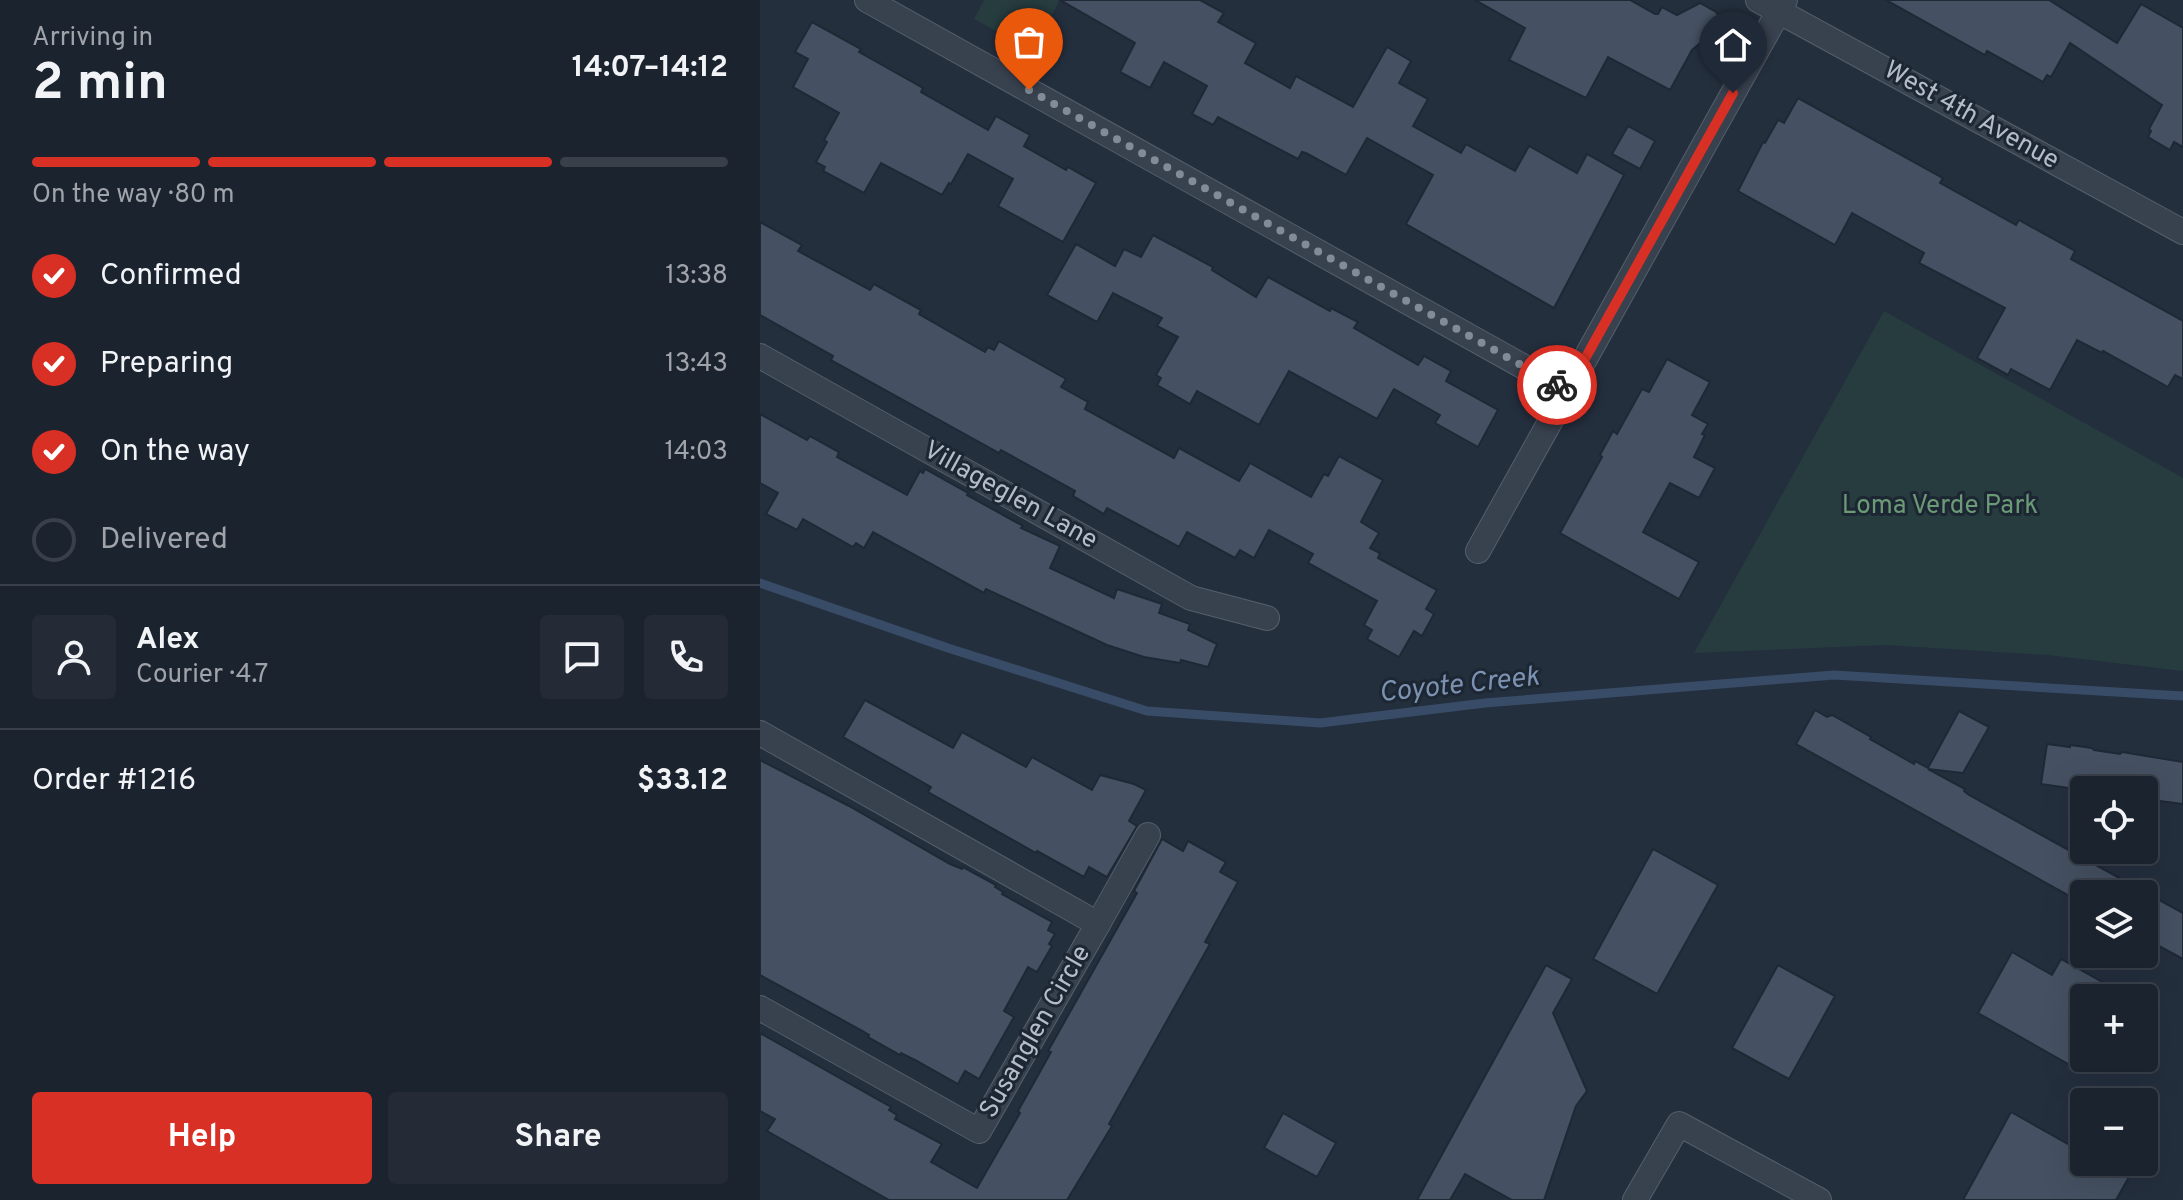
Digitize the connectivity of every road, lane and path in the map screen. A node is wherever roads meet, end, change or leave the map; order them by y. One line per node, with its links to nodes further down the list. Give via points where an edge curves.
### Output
1 (867, 0): 5 (street)
2 (1774, 4): 3 (street, West 4th Avenue); 5 (street)
3 (2183, 232)
4 (760, 356): 7 (street, Villageglen Lane, via 1191,598)
5 (1567, 391): 6 (street)
6 (1478, 551)
7 (1267, 618)
8 (760, 733): 10 (street, Susanglen Circle)
9 (1148, 835): 10 (street, Susanglen Circle)
10 (1098, 924): 11 (street, Susanglen Circle, via 979,1131)
11 (760, 1008)
12 (1635, 1200): 13 (street, via 1679,1124)
13 (1819, 1200)

